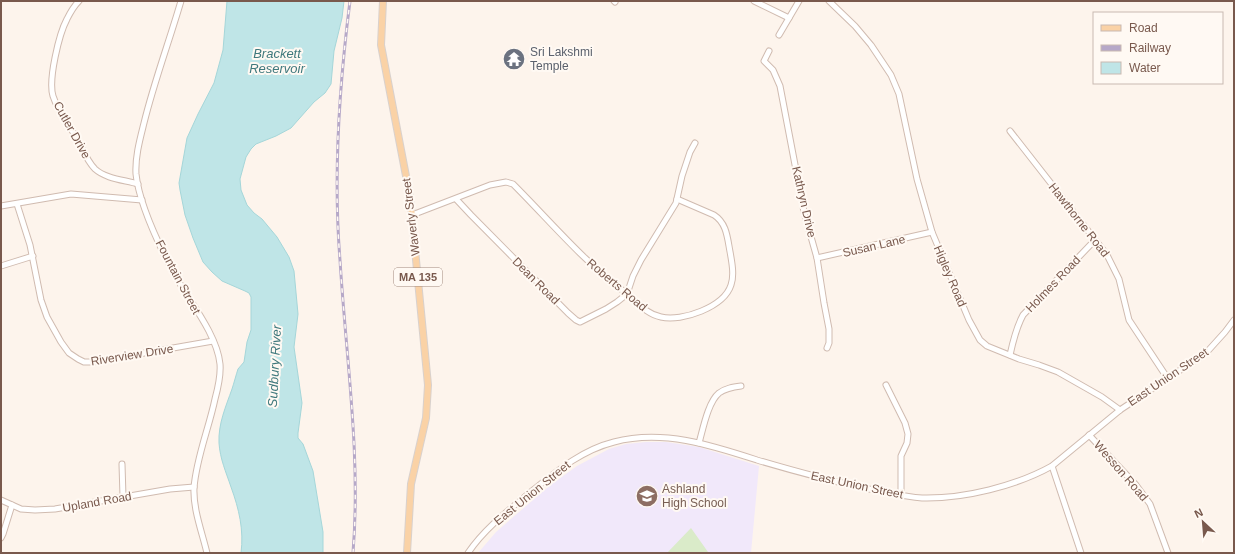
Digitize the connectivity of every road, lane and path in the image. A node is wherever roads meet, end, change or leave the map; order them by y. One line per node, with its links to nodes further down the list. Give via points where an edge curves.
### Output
1 (78, 1): 12 (street, Cutler Drive, via 66,19 58,46 51,88 53,96 59,111 96,170 113,178)
2 (181, 1): 12 (street, Fountain Street, via 141,137 136,163)
3 (383, 1): 18 (main road, Waverly Street / MA 135, via 382,53)
4 (754, 1): 7 (street)
5 (799, 1): 7 (street)
6 (829, 1): 19 (street, Higley Road, via 856,26 891,74 899,94 916,179)
7 (789, 18): 8 (street)
8 (779, 35)
9 (769, 51): 22 (street, Kathryn Drive, via 764,60 773,70 780,86 804,212)
10 (1010, 131): 20 (street, Hawthorne Road)
11 (695, 143): 14 (street, via 682,176)
12 (138, 184): 15 (street, Fountain Street)
13 (456, 199): 18 (street, Roberts Road); 24 (street, Roberts Road, via 500,182 513,184 589,262); 24 (street, Dean Road, via 576,320 585,320 618,302)
14 (677, 199): 24 (street, via 641,260); 24 (street, Roberts Road, via 720,219 723,223 732,261 731,286 726,295 715,304 701,311 676,317 662,318 650,313)
15 (142, 200): 16 (street, via 71,194); 26 (street, Fountain Street, via 167,261)
16 (17, 204): 17 (street); 21 (street, Riverview Drive)
17 (1, 206)
18 (412, 215): 44 (main road, Waverly Street / MA 135, via 427,365 428,401 411,480)
19 (932, 232): 22 (street, Susan Lane); 28 (street, Higley Road, via 980,340 987,346)
20 (1095, 240): 28 (street, Holmes Road, via 1023,316); 29 (street, Hawthorne Road, via 1107,255 1119,279 1129,320)
21 (32, 256): 23 (street); 26 (street, Riverview Drive, via 47,317 73,357 84,362 93,362)
22 (817, 258): 27 (street, Kathryn Drive, via 829,329)
23 (1, 266)
24 (627, 294)
25 (1234, 320): 29 (street, East Union Street, via 1206,353)
26 (213, 341): 37 (street, Fountain Street, via 220,363 219,383)
27 (827, 348)
28 (1010, 355): 32 (street, Higley Road, via 1058,372)
29 (1168, 379): 32 (street, East Union Street)
30 (886, 385): 38 (street, via 908,434 901,456)
31 (741, 386): 34 (street, via 724,390 715,397)
32 (1120, 410): 33 (street, East Union Street)
33 (1089, 435): 36 (street, East Union Street); 47 (street, Wesson Road, via 1147,500 1154,512)
34 (699, 443): 38 (street, East Union Street, via 797,472); 45 (street, East Union Street, via 669,437 645,437 614,442 589,451 559,470 501,517)
35 (122, 464): 39 (street)
36 (1052, 466): 38 (street, East Union Street, via 1018,481 967,494 922,498); 46 (street)
37 (194, 487): 39 (street, Upland Road); 43 (street, Fountain Street, via 196,508)
38 (901, 495)
39 (122, 497): 41 (street, Upland Road, via 54,509 21,509)
40 (1, 500): 41 (street, Upland Road)
41 (12, 505): 42 (street)
42 (1, 538)
43 (207, 553)
44 (407, 553)
45 (468, 553)
46 (1081, 553)
47 (1168, 553)

